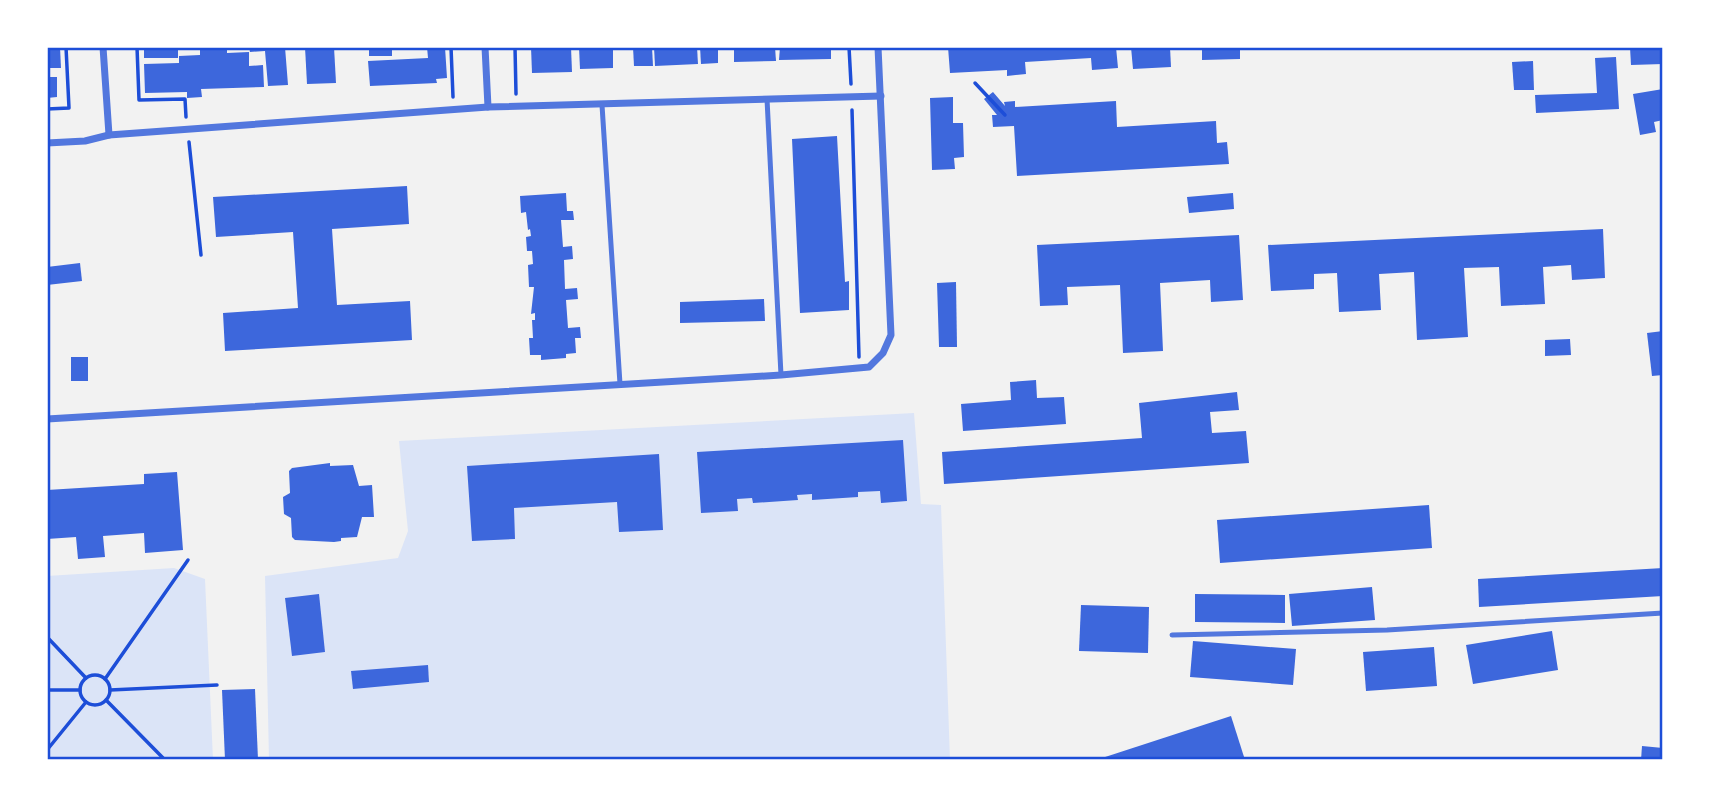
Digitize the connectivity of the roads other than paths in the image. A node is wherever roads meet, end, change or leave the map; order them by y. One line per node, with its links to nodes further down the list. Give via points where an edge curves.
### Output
1 (103, 47): 8 (street)
2 (485, 47): 7 (street)
3 (878, 47): 4 (street)
4 (881, 96): 5 (street); 10 (street, via 891,335 883,353 869,367)
5 (767, 97): 6 (street); 10 (lane)
6 (602, 105): 7 (street); 11 (lane)
7 (488, 107): 8 (street)
8 (109, 135): 9 (street)
9 (47, 143)
10 (781, 375): 11 (street)
11 (620, 384): 12 (street)
12 (47, 419)
13 (1663, 613): 14 (lane, via 1387,630)
14 (1172, 635)

